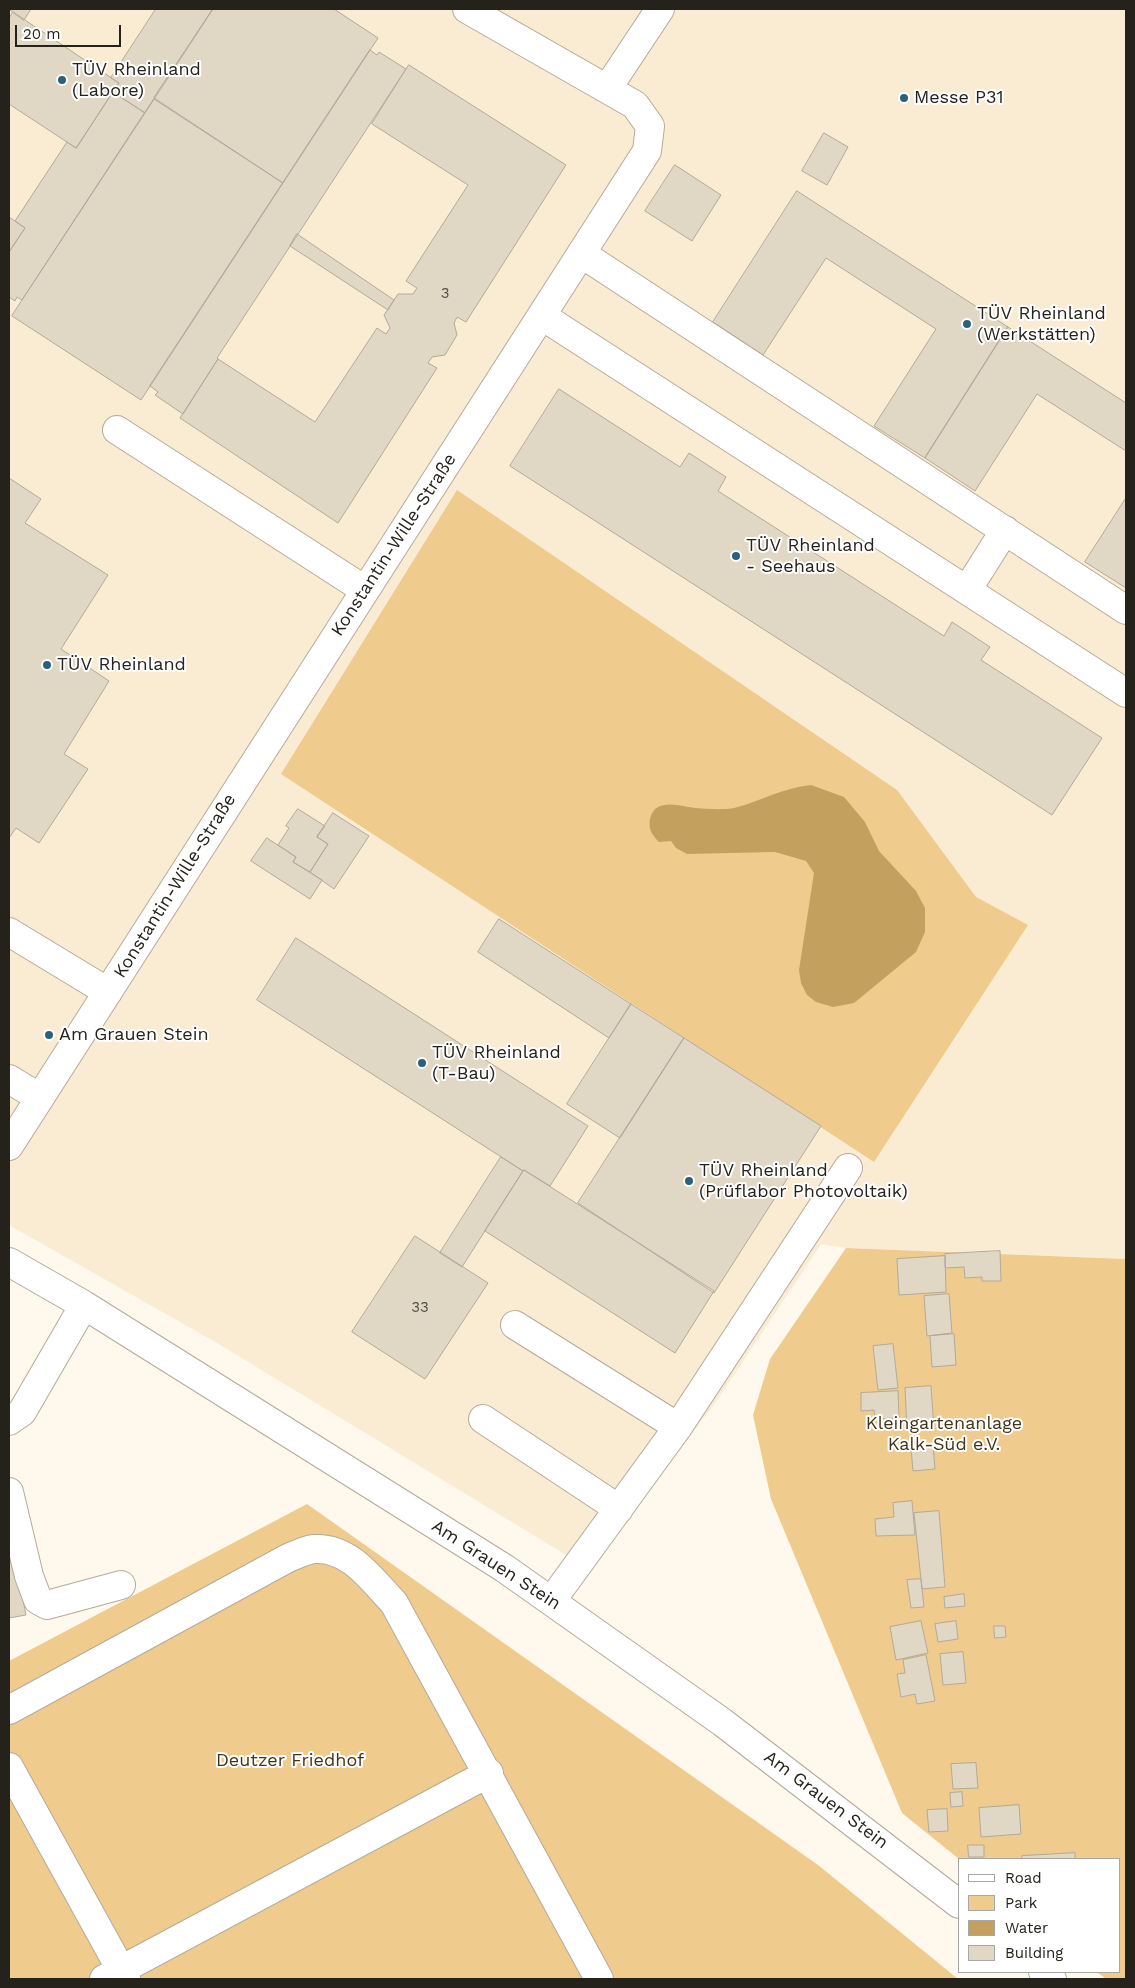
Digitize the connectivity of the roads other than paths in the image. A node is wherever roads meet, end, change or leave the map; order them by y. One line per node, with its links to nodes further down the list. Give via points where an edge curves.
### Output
1 (467, 9): 3 (street, Konstantin-Wille-Straße)
2 (660, 9): 3 (street)
3 (607, 88): 4 (street, Konstantin-Wille-Straße, via 635,105 650,126 648,151)
4 (582, 254): 5 (street, Konstantin-Wille-Straße); 7 (street)
5 (542, 316): 8 (street, Konstantin-Wille-Straße); 9 (street)
6 (117, 430): 8 (street)
7 (1005, 530): 9 (street); 10 (street)
8 (365, 590): 13 (street, Konstantin-Wille-Straße)
9 (967, 590): 11 (street)
10 (1126, 610)
11 (1126, 693)
12 (9, 932): 13 (street)
13 (108, 992): 15 (street, Konstantin-Wille-Straße)
14 (9, 1079): 15 (street)
15 (40, 1098): 16 (street, Konstantin-Wille-Straße)
16 (9, 1146)
17 (848, 1168): 23 (street)
18 (9, 1262): 19 (street, Am Grauen Stein)
19 (84, 1305): 22 (street, via 22,1412); 27 (street, Am Grauen Stein)
20 (515, 1325): 23 (street)
21 (484, 1419): 25 (street)
22 (9, 1421)
23 (678, 1427): 25 (street)
24 (9, 1492): 26 (street, via 38,1600 47,1604)
25 (619, 1509): 27 (street)
26 (121, 1585)
27 (552, 1600): 31 (street, Am Grauen Stein, via 722,1722)
28 (9, 1710): 30 (street, via 288,1558 312,1549 335,1550 354,1561 394,1602)
29 (9, 1767): 32 (street)
30 (489, 1773): 32 (street); 33 (street)
31 (958, 1903)
32 (117, 1976)
33 (599, 1979)

